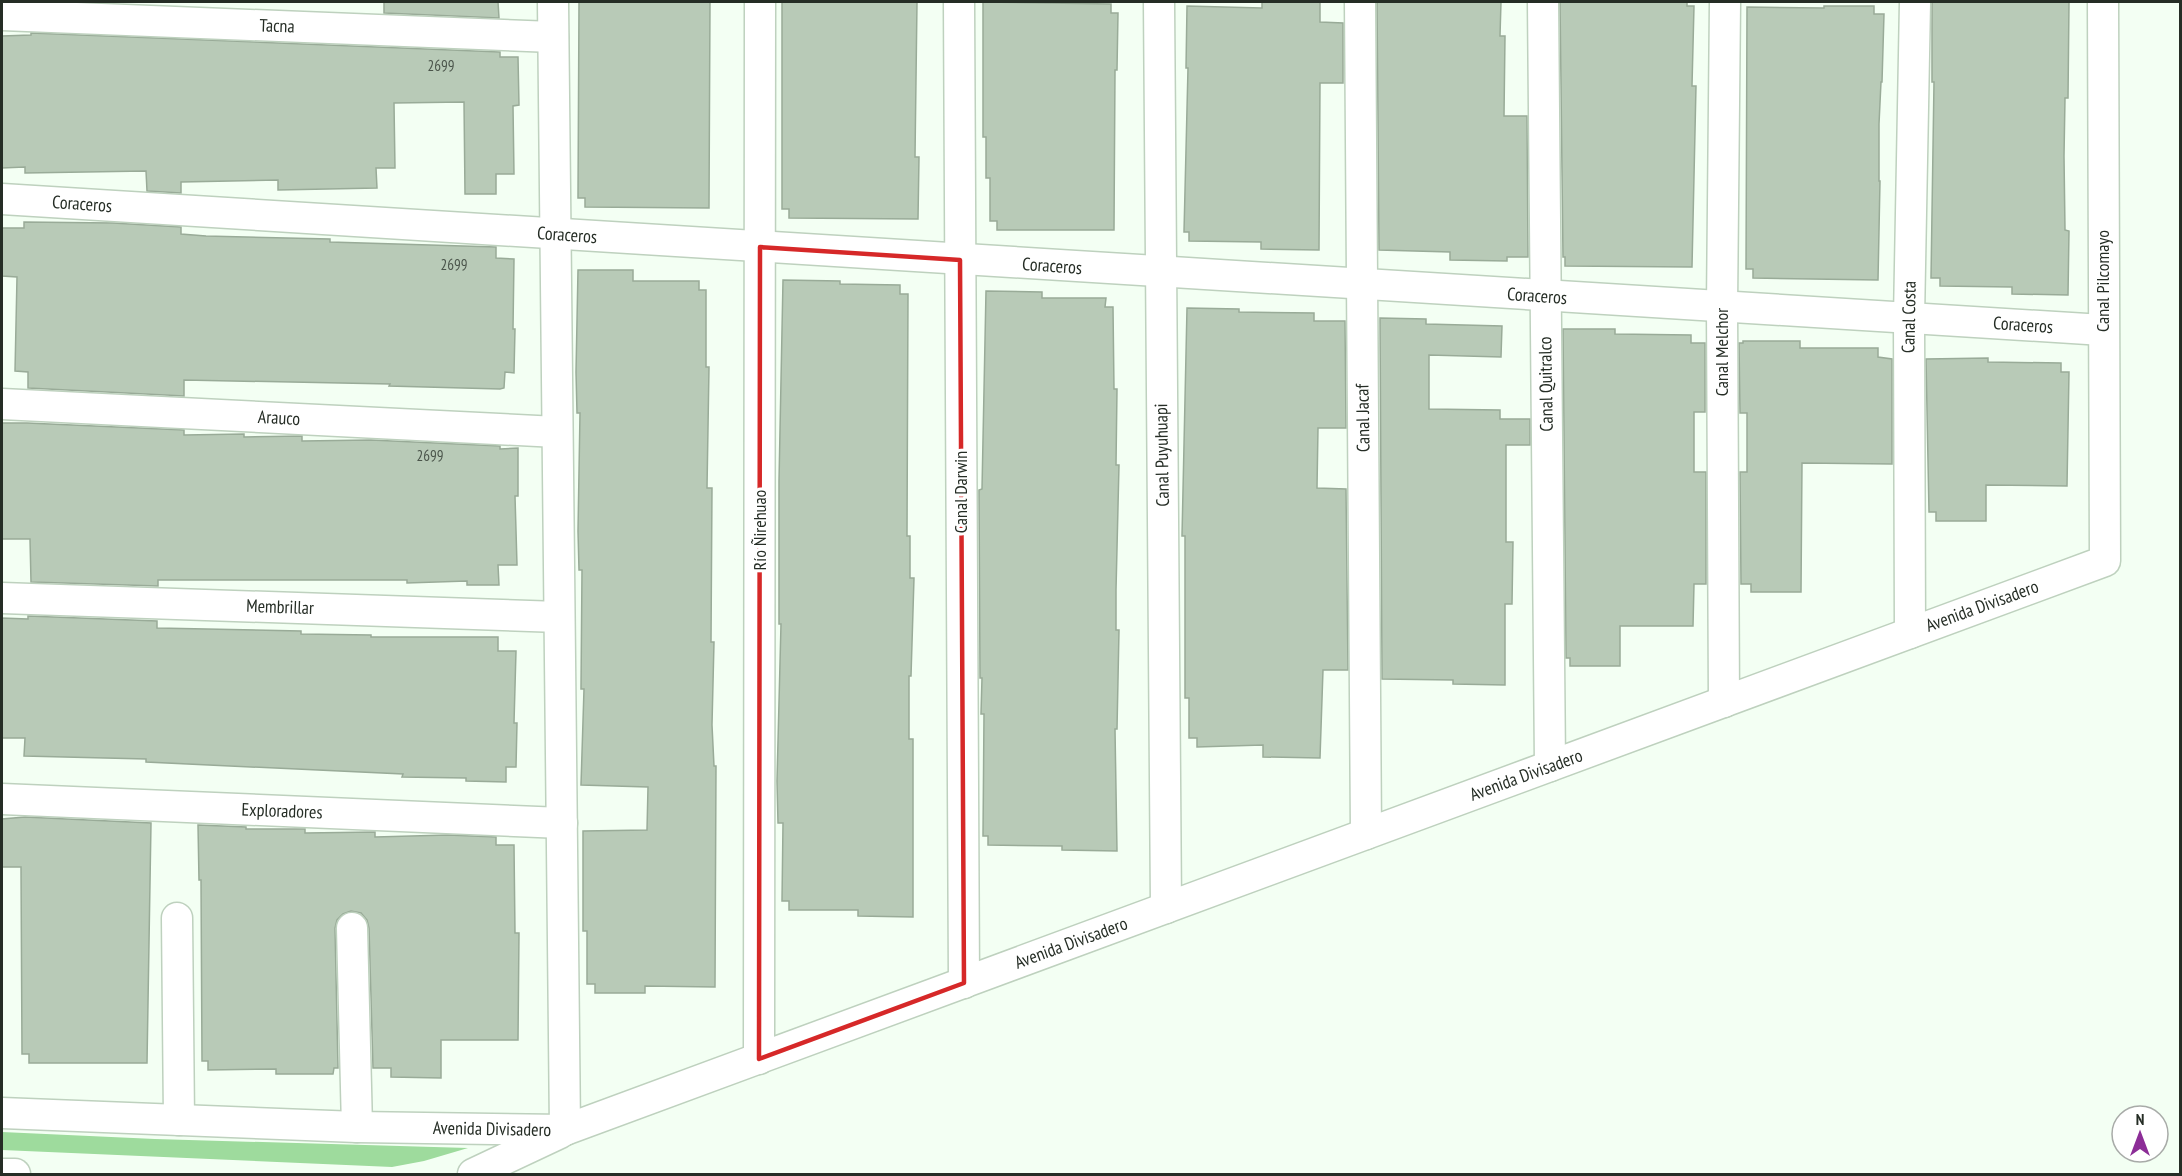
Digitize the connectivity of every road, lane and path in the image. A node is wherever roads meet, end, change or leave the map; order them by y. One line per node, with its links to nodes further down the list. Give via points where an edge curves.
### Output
1 (553, 2): 11 (street)
2 (760, 2): 14 (street, Río Ñirehuao)
3 (959, 2): 15 (street, Canal Darwin)
4 (1159, 2): 16 (street, Canal Puyuhuapi)
5 (1360, 2): 17 (street, Canal Jacaf)
6 (1543, 2): 18 (street, Canal Quitralco)
7 (1725, 2): 19 (street, Canal Melchor)
8 (1916, 2): 20 (street, Canal Costa)
9 (2103, 2): 21 (street, Canal Pilcomayo)
10 (2, 15): 11 (street, Tacna)
11 (553, 37): 13 (street)
12 (2, 199): 13 (street, Coraceros)
13 (555, 234): 14 (street, Coraceros); 23 (street)
14 (760, 247): 15 (street, Coraceros); 37 (street, Río Ñirehuao)
15 (960, 260): 16 (street, Coraceros); 36 (street, Canal Darwin)
16 (1160, 272): 17 (street, Coraceros); 33 (street, Canal Puyuhuapi)
17 (1361, 285): 18 (street, Coraceros); 32 (street, Canal Jacaf)
18 (1545, 296): 19 (street, Coraceros); 29 (street, Canal Quitralco)
19 (1722, 306): 20 (street, Coraceros); 28 (street, Canal Melchor)
20 (1909, 318): 21 (street, Coraceros); 27 (street, Canal Costa)
21 (2103, 330): 24 (street, Canal Pilcomayo)
22 (2, 404): 23 (street, Arauco)
23 (557, 432): 26 (street)
24 (2105, 561): 27 (street, Avenida Divisadero)
25 (2, 598): 26 (street, Membrillar)
26 (559, 617): 31 (street)
27 (1910, 633): 28 (street, Avenida Divisadero)
28 (1724, 702): 29 (street, Avenida Divisadero)
29 (1550, 766): 32 (street, Avenida Divisadero)
30 (2, 799): 31 (street, Exploradores)
31 (562, 823): 41 (street)
32 (1366, 834): 33 (street, Avenida Divisadero)
33 (1166, 908): 36 (street, Avenida Divisadero)
34 (177, 918): 39 (street)
35 (352, 928): 40 (street)
36 (964, 983): 37 (street, Avenida Divisadero)
37 (759, 1059): 41 (street, Avenida Divisadero)
38 (2, 1113): 39 (street, Avenida Divisadero)
39 (179, 1120): 40 (street, Avenida Divisadero)
40 (357, 1127): 41 (street, Avenida Divisadero)
41 (565, 1130): 44 (street)
42 (2, 1174): 43 (street)
43 (15, 1174)
44 (473, 1174)

